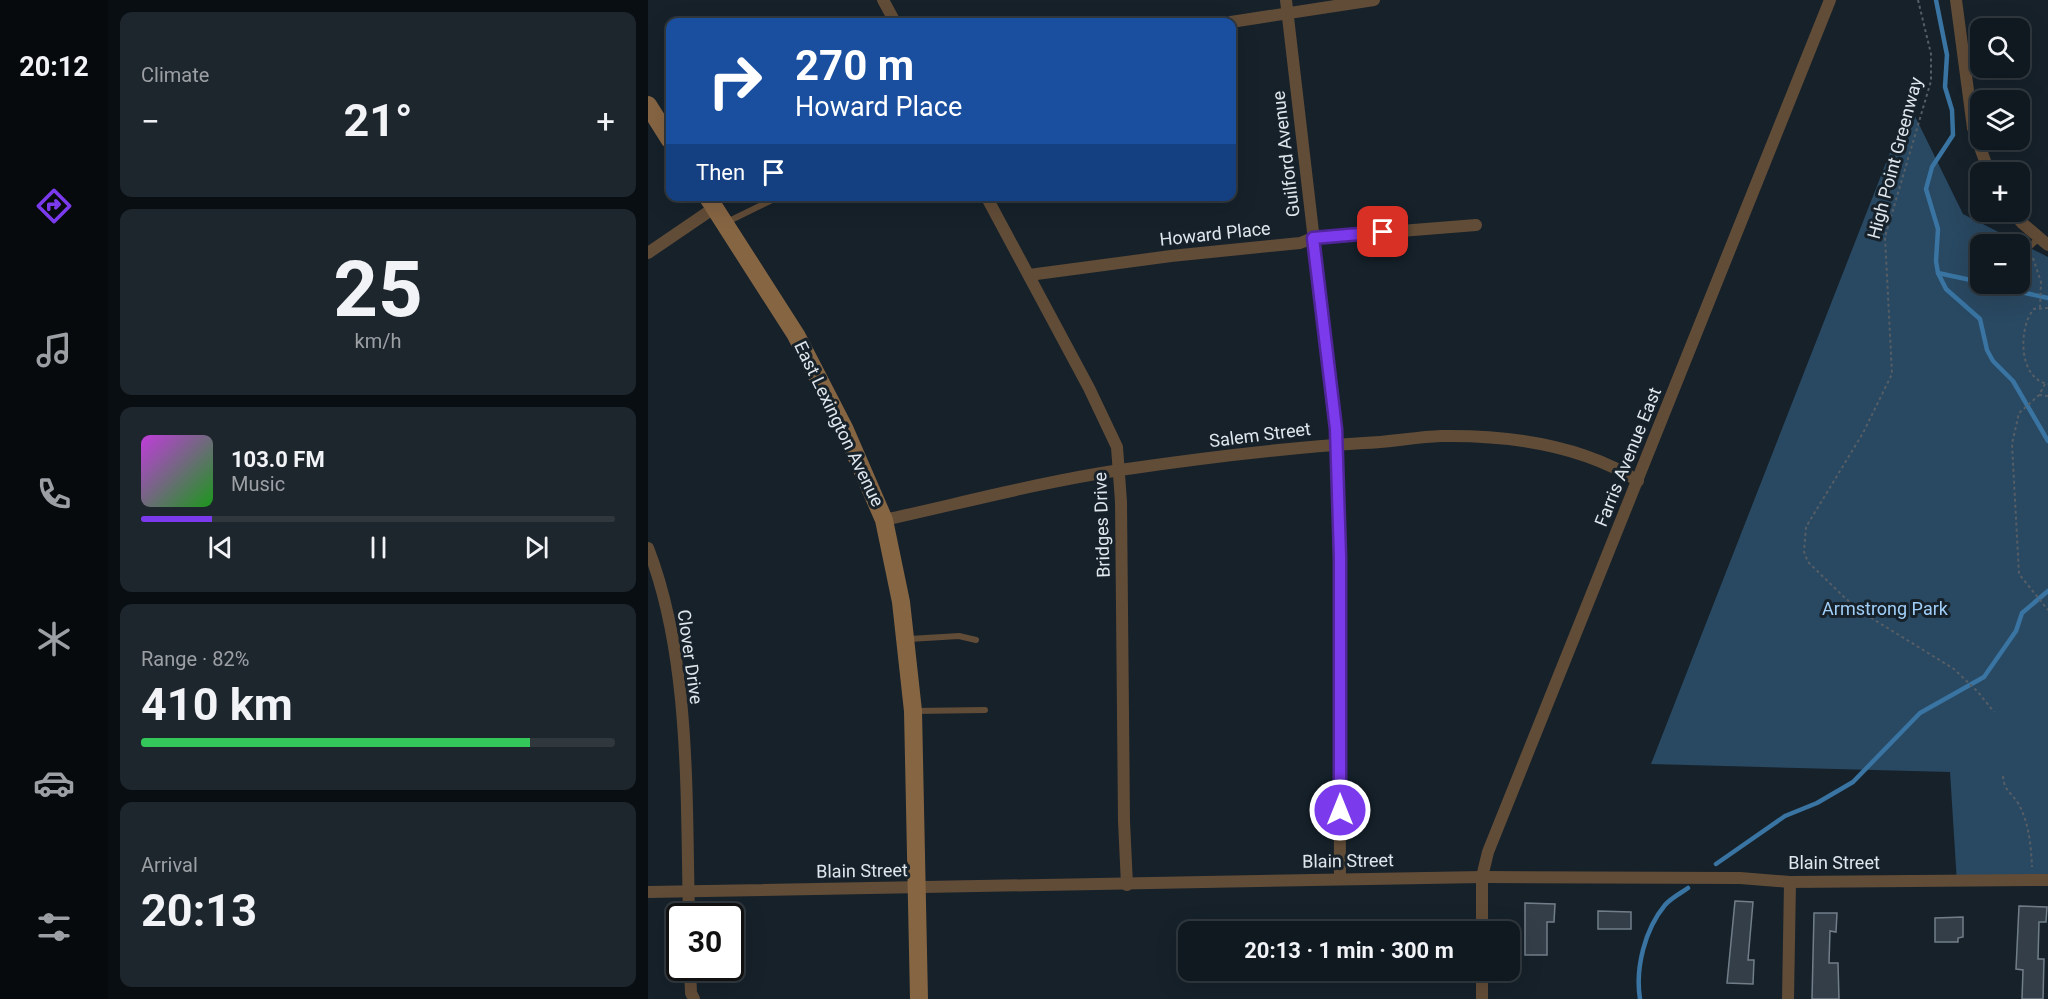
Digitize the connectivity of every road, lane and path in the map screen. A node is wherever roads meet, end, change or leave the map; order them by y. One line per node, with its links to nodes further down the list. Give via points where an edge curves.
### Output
1 (883, 0): 8 (street)
2 (1286, 0): 7 (street, Guilford Avenue)
3 (1374, 0): 7 (street)
4 (1830, 0): 30 (street, Farris Avenue East)
5 (1918, 0): 38 (path, High Point Greenway, via 1931,54 1931,81 1885,237 1892,374 1863,433 1806,527 1804,552 1808,562 1846,599 1954,669)
6 (1956, 0): 12 (street, via 1973,128)
7 (1287, 14): 9 (street); 18 (street, Guilford Avenue)
8 (893, 18)
9 (1236, 21)
10 (648, 105): 11 (main road)
11 (666, 134)
12 (1985, 162)
13 (755, 201): 15 (lane)
14 (989, 201): 22 (street, Bridges Drive)
15 (715, 209): 20 (street); 31 (main road, East Lexington Avenue, via 796,335 845,430)
16 (2023, 222): 19 (street)
17 (1476, 225): 18 (street, Howard Place)
18 (1313, 238): 22 (street, Howard Place, via 1300,243); 28 (street, Guilford Avenue)
19 (2043, 241)
20 (648, 253)
21 (2030, 256): 23 (path, via 2041,289)
22 (1029, 275): 29 (street, Bridges Drive, via 1117,447)
23 (2039, 306): 24 (path); 25 (path, via 2029,315 2023,345 2028,364)
24 (2048, 308)
25 (2047, 384): 26 (path)
26 (2039, 395): 27 (path); 33 (path, via 2019,413 2012,444 2012,468 2019,574)
27 (2048, 396)
28 (1336, 444): 29 (street, Salem Street); 30 (street, Salem Street, via 1440,436 1504,437 1576,452); 41 (street, Guilford Avenue)
29 (1119, 470): 31 (street, Salem Street); 45 (street, Bridges Drive)
30 (1638, 481): 40 (street, Farris Avenue East, via 1488,852)
31 (884, 520): 34 (main road, East Lexington Avenue)
32 (648, 548): 48 (street, Clover Drive, via 659,576 674,643 688,810)
33 (2048, 610)
34 (906, 639): 35 (lane, via 959,636); 37 (main road, East Lexington Avenue)
35 (976, 640)
36 (986, 710): 37 (lane)
37 (913, 711): 46 (main road, East Lexington Avenue)
38 (1994, 712)
39 (2003, 776): 42 (path, via 2004,786 2018,803 2026,822)
40 (1482, 877): 41 (street, Blain Street); 44 (street, Blain Street, via 1740,878); 50 (street, Farris Avenue East)
41 (1340, 879): 45 (street, Blain Street)
42 (2033, 879): 43 (street, Blain Street); 44 (street, Blain Street)
43 (2048, 880)
44 (1790, 882): 56 (street)
45 (1127, 885): 46 (street, Blain Street)
46 (916, 888): 48 (street, Blain Street); 54 (main road, East Lexington Avenue)
47 (648, 892): 48 (street, Blain Street)
48 (688, 892): 49 (street, Clover Drive)
49 (688, 903)
50 (1482, 921)
51 (691, 981): 53 (street)
52 (1482, 981): 55 (street)
53 (694, 999)
54 (919, 999)
55 (1482, 999)
56 (1788, 999)

